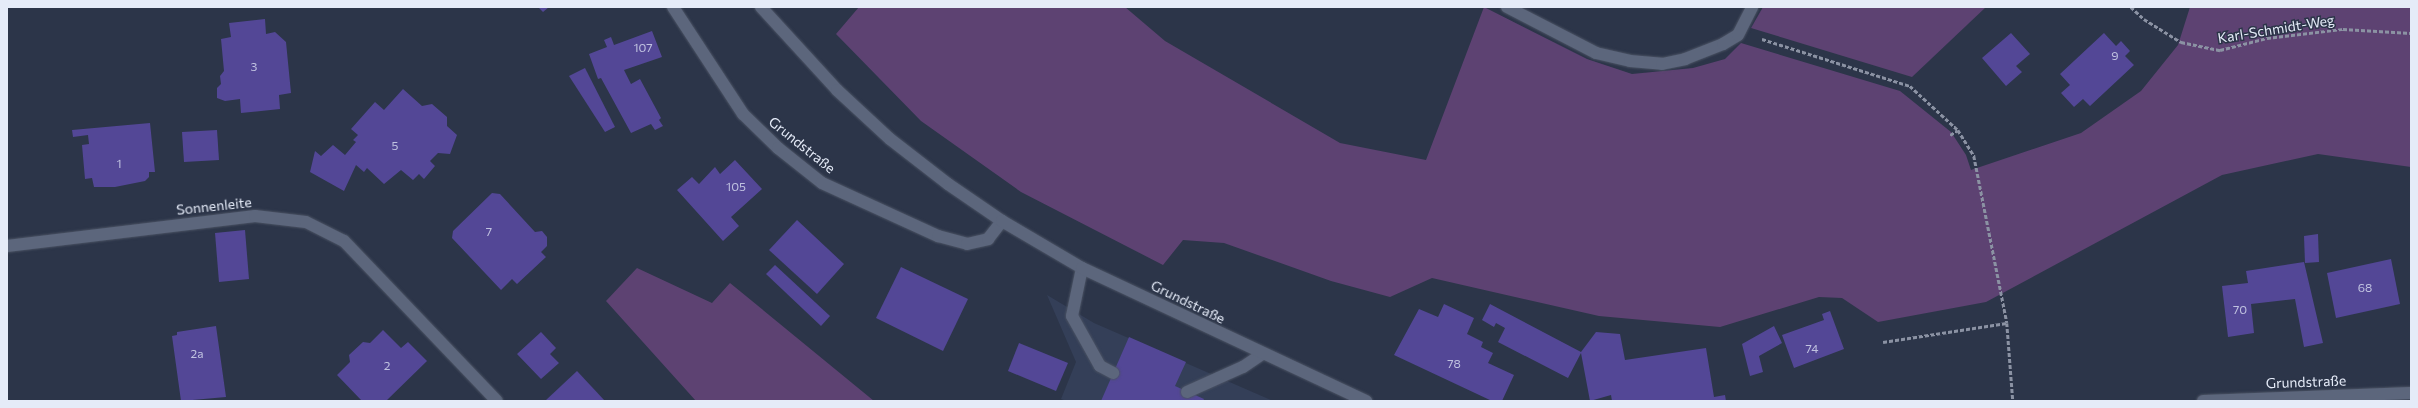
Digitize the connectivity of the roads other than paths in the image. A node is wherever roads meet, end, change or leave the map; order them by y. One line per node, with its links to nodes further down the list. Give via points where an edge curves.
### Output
1 (673, 7): 5 (main road, Grundstraße, via 743,114 778,148 822,183 938,236 967,244 988,239)
2 (761, 7): 5 (main road, Grundstraße, via 837,90 890,139 948,184)
3 (1507, 7): 4 (main road, via 1596,53 1630,61 1662,64 1685,59 1723,44 1738,35)
4 (1752, 7)
5 (1002, 221): 7 (main road, Grundstraße)
6 (7, 246): 12 (main road, Sonnenleite, via 255,216 306,222 344,241)
7 (1082, 268): 8 (main road, Grundstraße); 9 (main road, via 1072,316 1100,366)
8 (1262, 354): 10 (main road, via 1243,367); 13 (main road, Grundstraße)
9 (1113, 373)
10 (1187, 392)
11 (2411, 393): 14 (main road, Grundstraße)
12 (497, 401)
13 (1366, 401)
14 (2203, 401)

